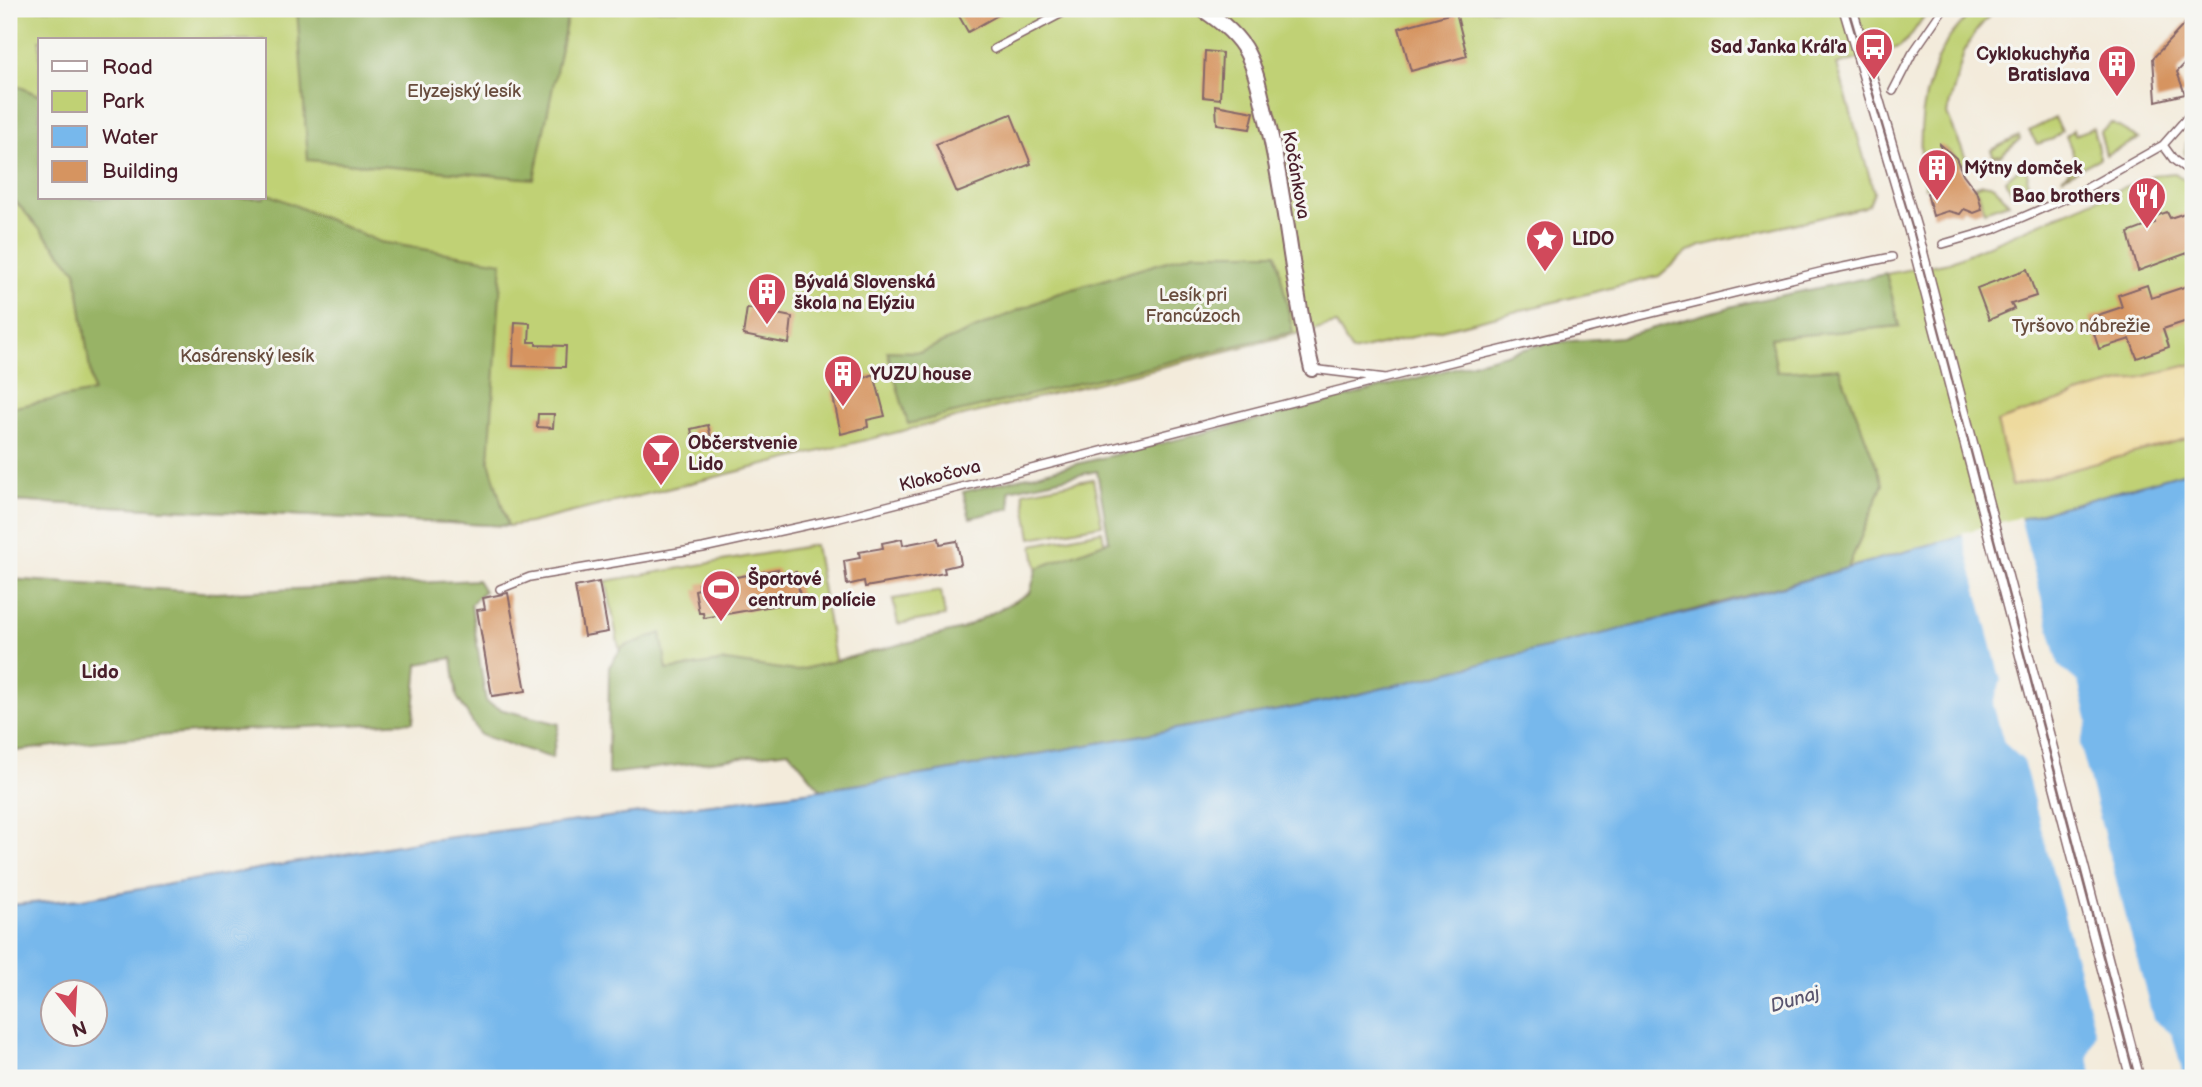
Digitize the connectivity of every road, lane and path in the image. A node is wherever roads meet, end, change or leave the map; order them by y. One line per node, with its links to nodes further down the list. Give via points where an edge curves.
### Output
1 (1070, 9): 6 (lane)
2 (1202, 9): 13 (street, Kočánkova, via 1235,36 1256,76 1277,162 1289,254)
3 (1843, 9): 16 (lane, bridge, via 1909,233)
4 (1853, 9): 17 (lane, bridge, via 1918,231)
5 (1943, 9): 7 (lane)
6 (994, 49)
7 (1893, 91)
8 (2193, 111): 9 (lane)
9 (2163, 145): 10 (lane); 11 (lane, via 2076,194 1995,229)
10 (2193, 174)
11 (1943, 244)
12 (1892, 257): 14 (lane, Klokočova)
13 (1312, 369): 14 (lane)
14 (1386, 378): 15 (lane, Klokočova, via 840,517 704,548 530,577)
15 (500, 589)
16 (2130, 1078)
17 (2140, 1078)

